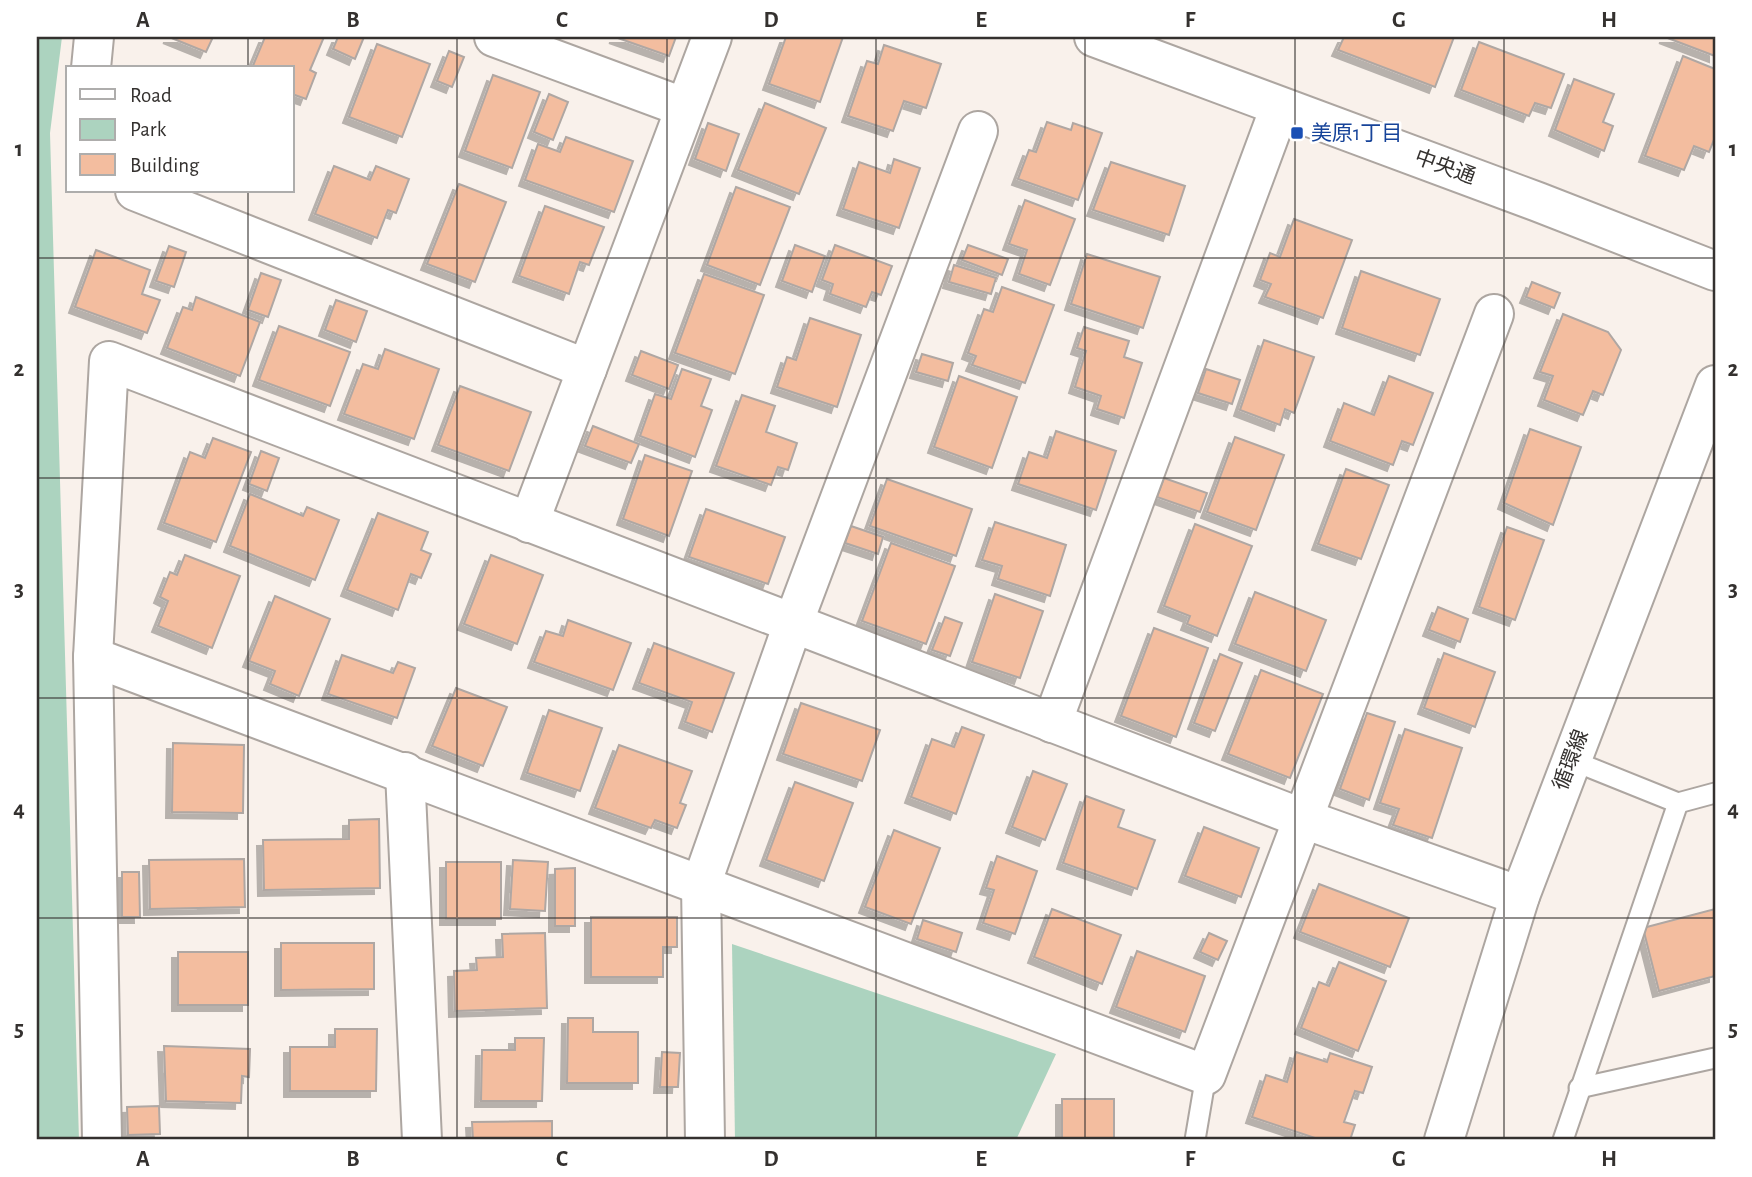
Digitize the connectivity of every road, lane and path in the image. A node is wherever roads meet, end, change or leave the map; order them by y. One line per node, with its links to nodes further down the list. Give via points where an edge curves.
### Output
1 (94, 37): 5 (street)
2 (494, 37): 6 (street)
3 (712, 37): 6 (street)
4 (1094, 37): 7 (street, 中央通)
5 (91, 66)
6 (683, 107): 12 (street)
7 (1280, 107): 10 (street, 中央通); 17 (street)
8 (978, 131): 15 (street)
9 (138, 192): 12 (street)
10 (1715, 271)
11 (1494, 314): 22 (street)
12 (587, 369): 14 (street)
13 (1715, 385): 18 (street, 循環線)
14 (529, 523): 15 (street); 16 (street, via 109,361)
15 (794, 621): 17 (street); 23 (street)
16 (93, 657): 19 (street); 28 (street)
17 (1052, 723): 22 (street)
18 (1571, 760): 21 (lane); 24 (street, 循環線)
19 (405, 772): 23 (street); 29 (street)
20 (1715, 793): 21 (lane)
21 (1678, 803): 27 (lane)
22 (1304, 819): 24 (street); 26 (street)
23 (701, 885): 26 (street); 30 (street)
24 (1520, 895): 32 (street, 循環線)
25 (1715, 1058): 27 (lane)
26 (1206, 1075): 31 (lane)
27 (1579, 1088): 33 (lane)
28 (102, 1140)
29 (422, 1140)
30 (705, 1140)
31 (1195, 1140)
32 (1444, 1140)
33 (1563, 1140)

